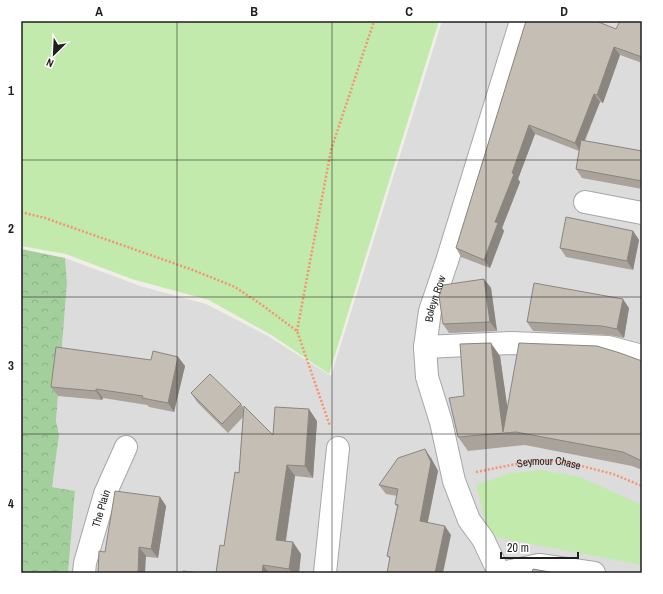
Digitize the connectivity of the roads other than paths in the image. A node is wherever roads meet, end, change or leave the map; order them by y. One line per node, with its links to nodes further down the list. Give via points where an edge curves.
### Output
1 (521, 21): 4 (street, Boleyn Row, via 430,311)
2 (585, 202): 3 (street)
3 (642, 213)
4 (425, 347): 5 (street, via 512,344 608,347); 10 (street, Boleyn Row, via 428,377 454,481 469,520 483,539)
5 (642, 356)
6 (126, 447): 8 (street, The Plain, via 105,494)
7 (338, 448): 9 (street)
8 (84, 573)
9 (325, 573)
10 (501, 573): 11 (street, via 539,565)
11 (594, 573)

